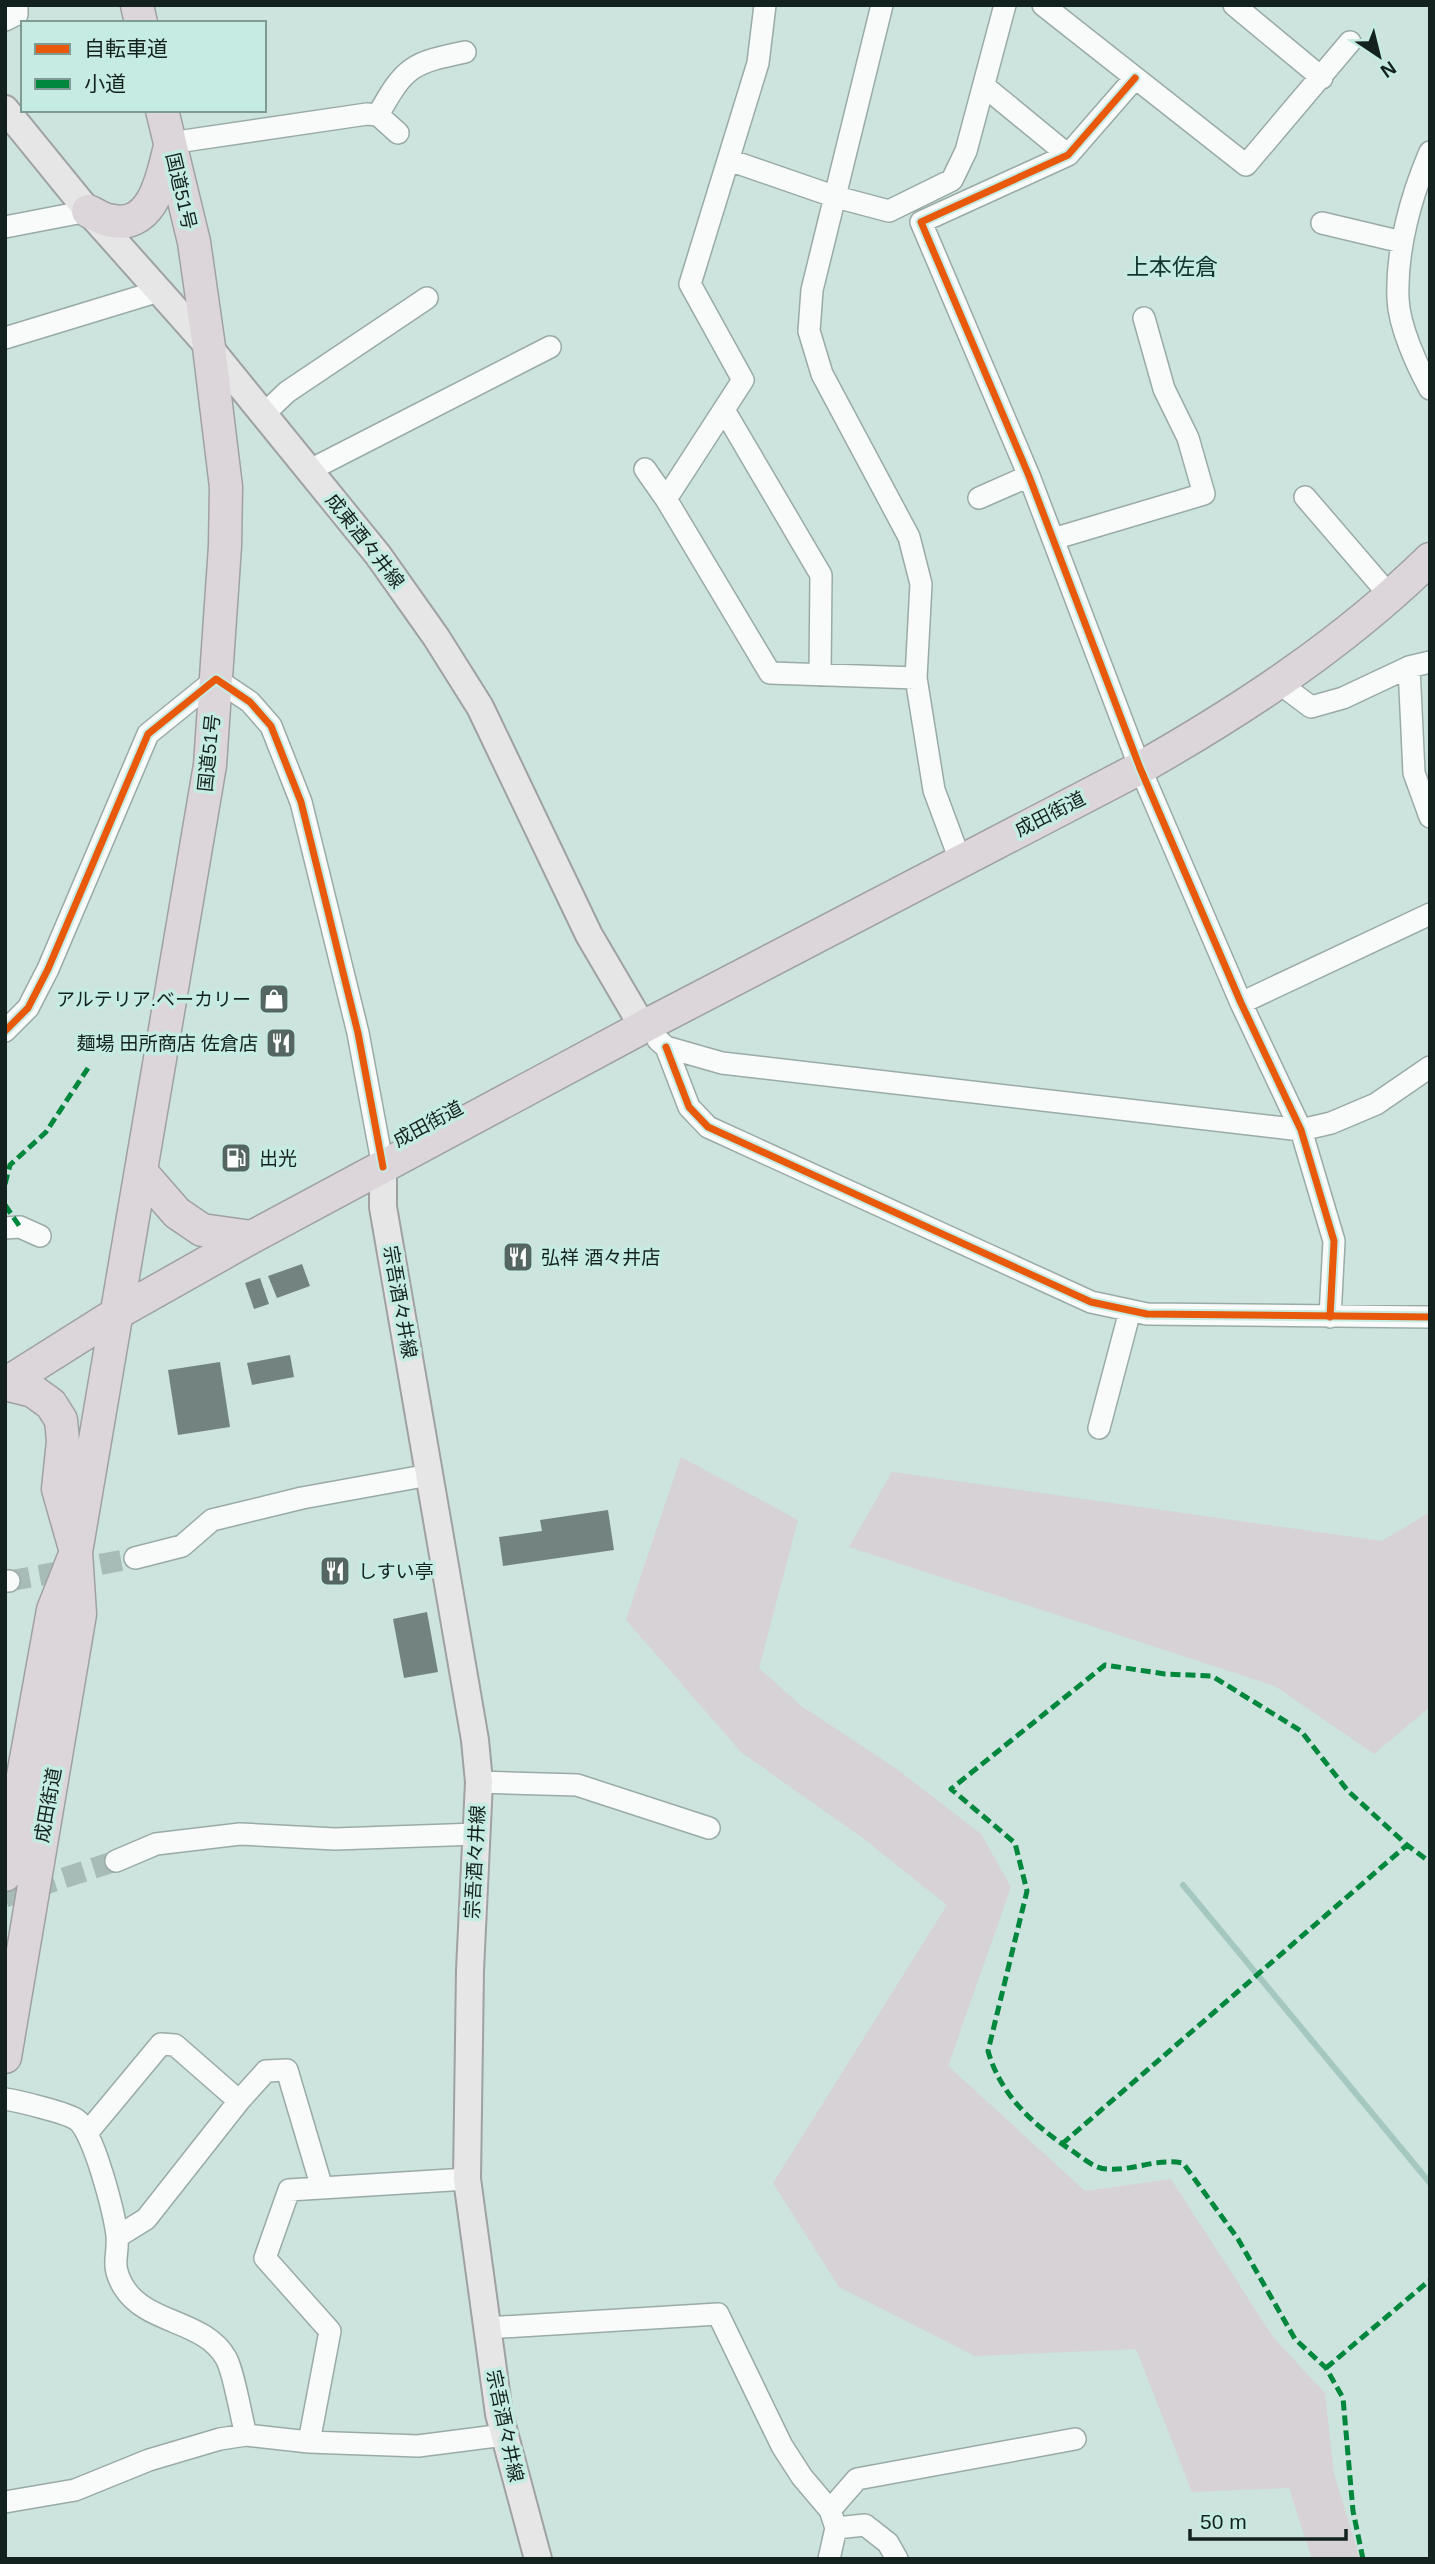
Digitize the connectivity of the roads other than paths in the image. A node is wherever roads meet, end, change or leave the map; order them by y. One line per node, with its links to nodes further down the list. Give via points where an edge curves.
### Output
1 (17, 5): 7 (street, via 17,14)
2 (765, 5): 20 (street, via 758,62)
3 (883, 5): 21 (street)
4 (1005, 5): 12 (street)
5 (1043, 5): 10 (street)
6 (1234, 5): 11 (street)
7 (5, 20)
8 (1350, 42): 11 (street)
9 (465, 52): 15 (street, via 407,70)
10 (1135, 78): 11 (street, via 1246,165); 19 (street)
11 (1322, 78)
12 (984, 86): 19 (street); 21 (street, via 966,151 952,180 889,211)
13 (5, 109): 22 (main road, 成東酒々井線)
14 (162, 112): 17 (highway, 国道51号)
15 (378, 115): 16 (street); 17 (street)
16 (398, 133)
17 (170, 143): 22 (highway, via 160,186 138,216 109,221); 30 (highway, 国道51号, via 194,242)
18 (1430, 152): 25 (street)
19 (1068, 155): 37 (street, via 921,222)
20 (729, 160): 21 (street); 33 (street, via 690,284 743,380)
21 (836, 197): 46 (street, via 812,289 809,331 822,374 909,537 922,584)
22 (88, 211): 24 (street); 26 (main road, 成東酒々井線)
23 (1322, 223): 25 (street)
24 (5, 227)
25 (1402, 242): 32 (street, via 1398,300 1414,360)
26 (159, 291): 29 (street); 30 (main road, 成東酒々井線)
27 (427, 298): 34 (street, via 287,392)
28 (1144, 318): 41 (street, via 1164,389 1188,438 1204,494)
29 (5, 338)
30 (209, 347): 34 (main road, 成東酒々井線); 47 (highway, 国道51号, via 226,488)
31 (550, 347): 36 (street)
32 (1430, 389)
33 (723, 410): 40 (street); 45 (street, via 821,575)
34 (264, 414): 36 (main road, 成東酒々井線)
35 (645, 469): 40 (street)
36 (310, 470): 55 (main road, 成東酒々井線, via 378,555 480,707 589,935)
37 (1029, 476): 39 (street); 41 (street)
38 (1305, 496): 43 (street)
39 (979, 498)
40 (666, 499): 45 (street, via 770,673)
41 (1053, 539): 49 (street)
42 (1430, 559): 43 (highway, 成田街道)
43 (1391, 597): 48 (highway, 成田街道)
44 (1419, 664): 48 (street, via 1311,708); 50 (street, via 1414,773)
45 (820, 675): 46 (street)
46 (916, 678): 51 (street, via 934,790)
47 (216, 679): 54 (street, via 148,734 48,969 28,1008); 58 (street, via 250,702 271,726 302,802 358,1033); 59 (highway, 国道51号, via 210,765)
48 (1279, 683): 49 (highway, 成田街道)
49 (1140, 768): 51 (highway, 成田街道); 53 (street)
50 (1430, 817)
51 (960, 860): 55 (highway, 成田街道)
52 (1430, 914): 53 (street)
53 (1241, 1003): 57 (street)
54 (5, 1031)
55 (654, 1037): 57 (street, via 722,1063); 58 (highway, 成田街道); 63 (street, via 689,1107 708,1127 1091,1302)
56 (1430, 1067): 57 (street, via 1376,1104)
57 (1301, 1130): 65 (street, via 1334,1241)
58 (383, 1167): 62 (highway, 成田街道); 69 (main road, 宗吾酒々井線, via 383,1207)
59 (142, 1173): 62 (highway, via 177,1213 202,1230); 64 (highway, 国道51号)
60 (5, 1228): 61 (street, via 20,1227)
61 (40, 1237)
62 (252, 1237): 64 (highway, 成田街道)
63 (1130, 1311): 65 (street); 68 (street)
64 (119, 1312): 67 (highway); 70 (highway, 成田街道)
65 (1330, 1317): 66 (street)
66 (1430, 1317)
67 (5, 1384): 70 (highway, via 33,1391 51,1404 61,1420 58,1489)
68 (1099, 1428)
69 (429, 1475): 71 (street, via 212,1520 182,1546); 72 (main road, 宗吾酒々井線, via 475,1740)
70 (76, 1552): 76 (highway, 成田街道, via 53,1610); 77 (highway, 成田街道, via 80,1614)
71 (135, 1558)
72 (478, 1782): 73 (street, via 577,1785); 74 (main road, 宗吾酒々井線)
73 (709, 1828)
74 (477, 1834): 75 (street, via 335,1839 240,1834 156,1844); 81 (main road, 宗吾酒々井線)
75 (116, 1861)
76 (5, 1875)
77 (5, 2057)
78 (5, 2099): 80 (street, via 77,2120)
79 (239, 2101): 80 (street, via 175,2045 161,2044); 82 (street, via 266,2071 287,2070); 83 (street, via 146,2219)
80 (87, 2133): 83 (street)
81 (467, 2179): 82 (street); 84 (main road, 宗吾酒々井線)
82 (322, 2188): 88 (street, via 289,2190 265,2258 330,2331)
83 (117, 2237): 85 (street, via 114,2265 124,2288 144,2307 212,2339 228,2359)
84 (485, 2328): 86 (main road, 宗吾酒々井線); 90 (street, via 718,2314 782,2446)
85 (246, 2435): 88 (street); 89 (street, via 149,2460 75,2490)
86 (504, 2435): 88 (street, via 418,2446); 91 (main road, 宗吾酒々井線)
87 (1075, 2440): 90 (street, via 857,2479)
88 (310, 2442)
89 (5, 2502)
90 (833, 2519): 92 (street); 93 (street, via 865,2525 888,2543)
91 (538, 2559)
92 (829, 2559)
93 (897, 2559)

